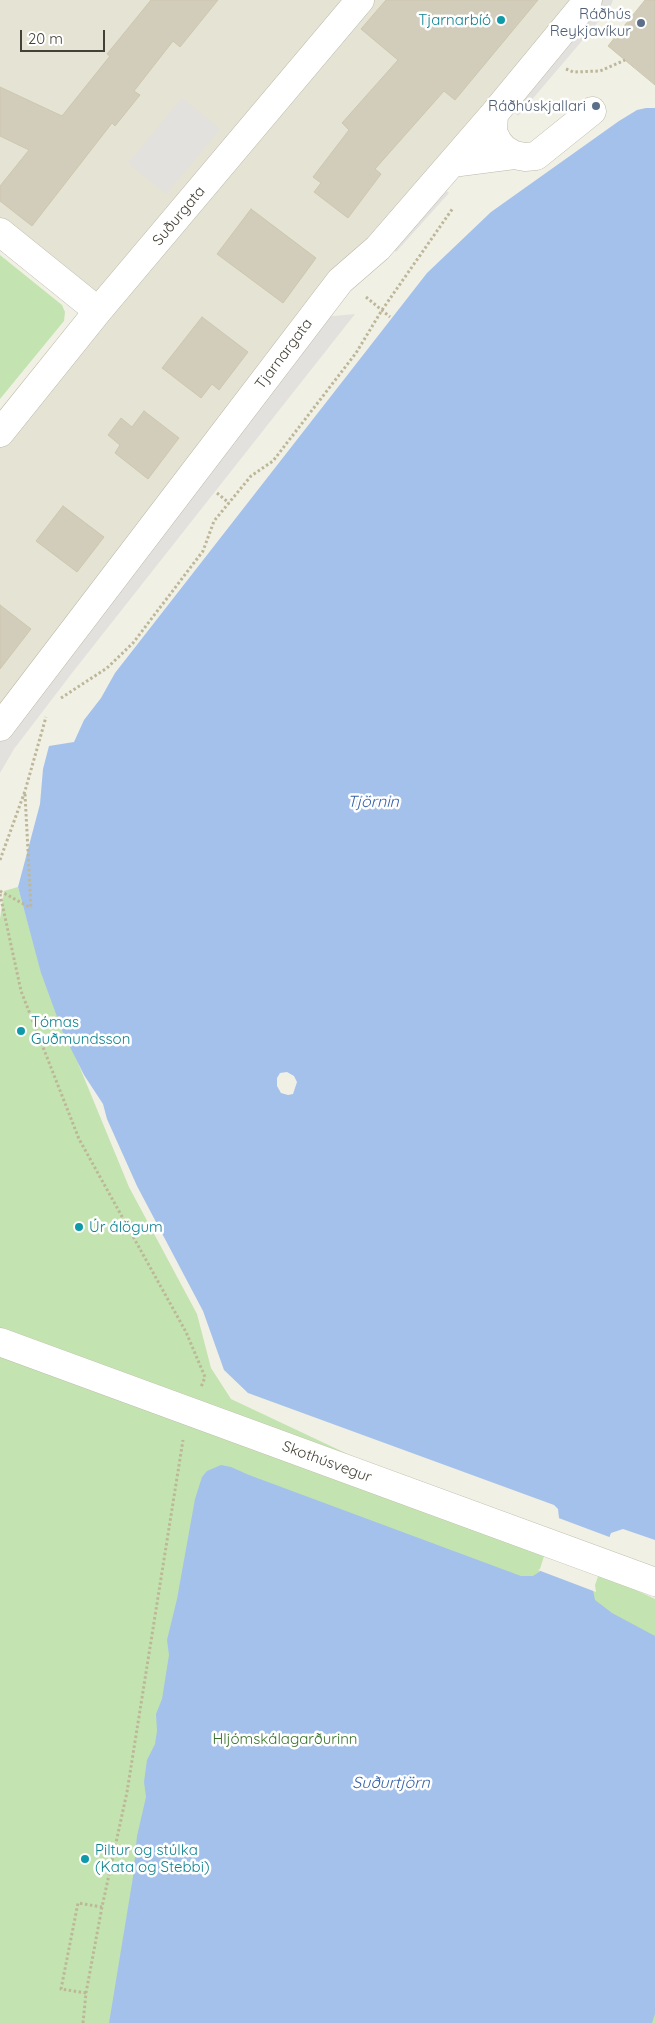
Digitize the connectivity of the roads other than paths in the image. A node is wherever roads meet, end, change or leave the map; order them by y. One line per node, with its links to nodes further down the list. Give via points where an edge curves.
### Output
1 (360, 0): 8 (street, Suðurgata)
2 (588, 0): 4 (street, Tjarnargata)
3 (592, 111): 5 (street, via 536,156)
4 (494, 114): 5 (street, via 493,132 504,149); 6 (street, Tjarnargata)
5 (514, 155): 6 (street)
6 (452, 163): 10 (street, Tjarnargata, via 378,248 340,281)
7 (0, 232): 8 (street)
8 (98, 312): 9 (street, Suðurgata)
9 (0, 433)
10 (0, 727)
11 (0, 1342): 12 (street, Skothúsvegur)
12 (655, 1582)

